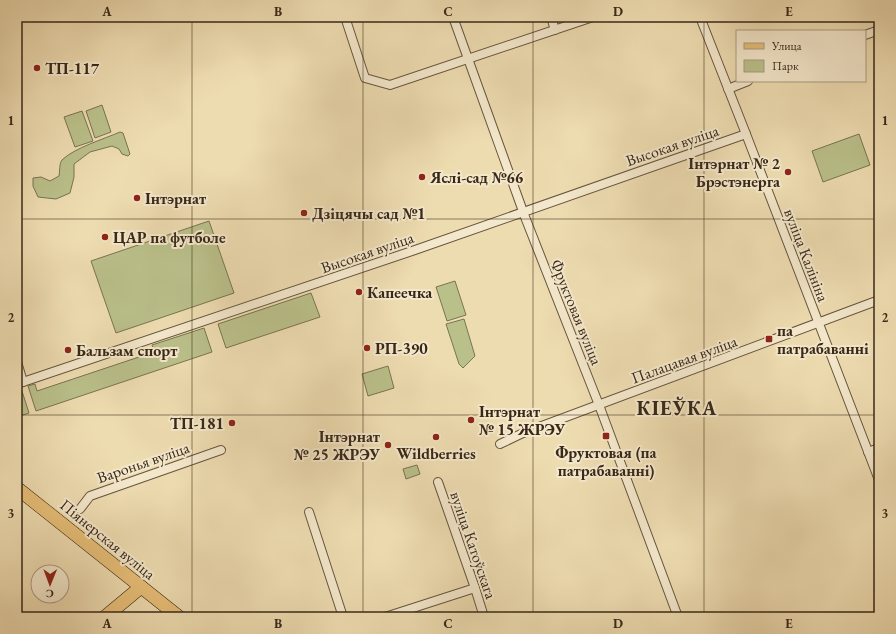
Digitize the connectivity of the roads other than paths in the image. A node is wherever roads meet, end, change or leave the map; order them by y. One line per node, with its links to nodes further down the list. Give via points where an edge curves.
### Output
1 (345, 17): 9 (street, via 365,78 390,85)
2 (453, 17): 9 (street, Фруктовая вуліца)
3 (550, 17): 6 (street)
4 (593, 17): 6 (street)
5 (700, 17): 11 (street, вуліца Калініна)
6 (556, 30): 9 (street)
7 (879, 30): 8 (street)
8 (866, 35)
9 (468, 60): 13 (street, Фруктовая вуліца)
10 (746, 82): 11 (street)
11 (728, 89): 12 (street, вуліца Калініна)
12 (746, 134): 13 (street, Высокая вуліца); 15 (street, вуліца Калініна)
13 (523, 212): 17 (street, Высокая вуліца); 18 (street, Фруктовая вуліца)
14 (879, 300): 15 (street, Палацавая вуліца)
15 (818, 324): 18 (street, Палацавая вуліца); 22 (street, вуліца Калініна)
16 (17, 362): 17 (street)
17 (20, 383)
18 (599, 405): 19 (street, Палацавая вуліца); 35 (street, Фруктовая вуліца)
19 (500, 444)
20 (879, 448): 22 (street)
21 (221, 450): 26 (street, Варонья вуліца, via 90,496)
22 (868, 452): 23 (street, вуліца Калініна)
23 (879, 480)
24 (438, 482): 29 (street, вуліца Катоўскага)
25 (17, 488): 28 (main road, Піянерская вуліца)
26 (80, 509)
27 (309, 512): 32 (street)
28 (141, 587): 30 (main road); 31 (main road, Піянерская вуліца)
29 (475, 588): 33 (street); 34 (street, вуліца Катоўскага)
30 (105, 617)
31 (179, 617)
32 (343, 617)
33 (385, 617)
34 (484, 617)
35 (678, 617)

